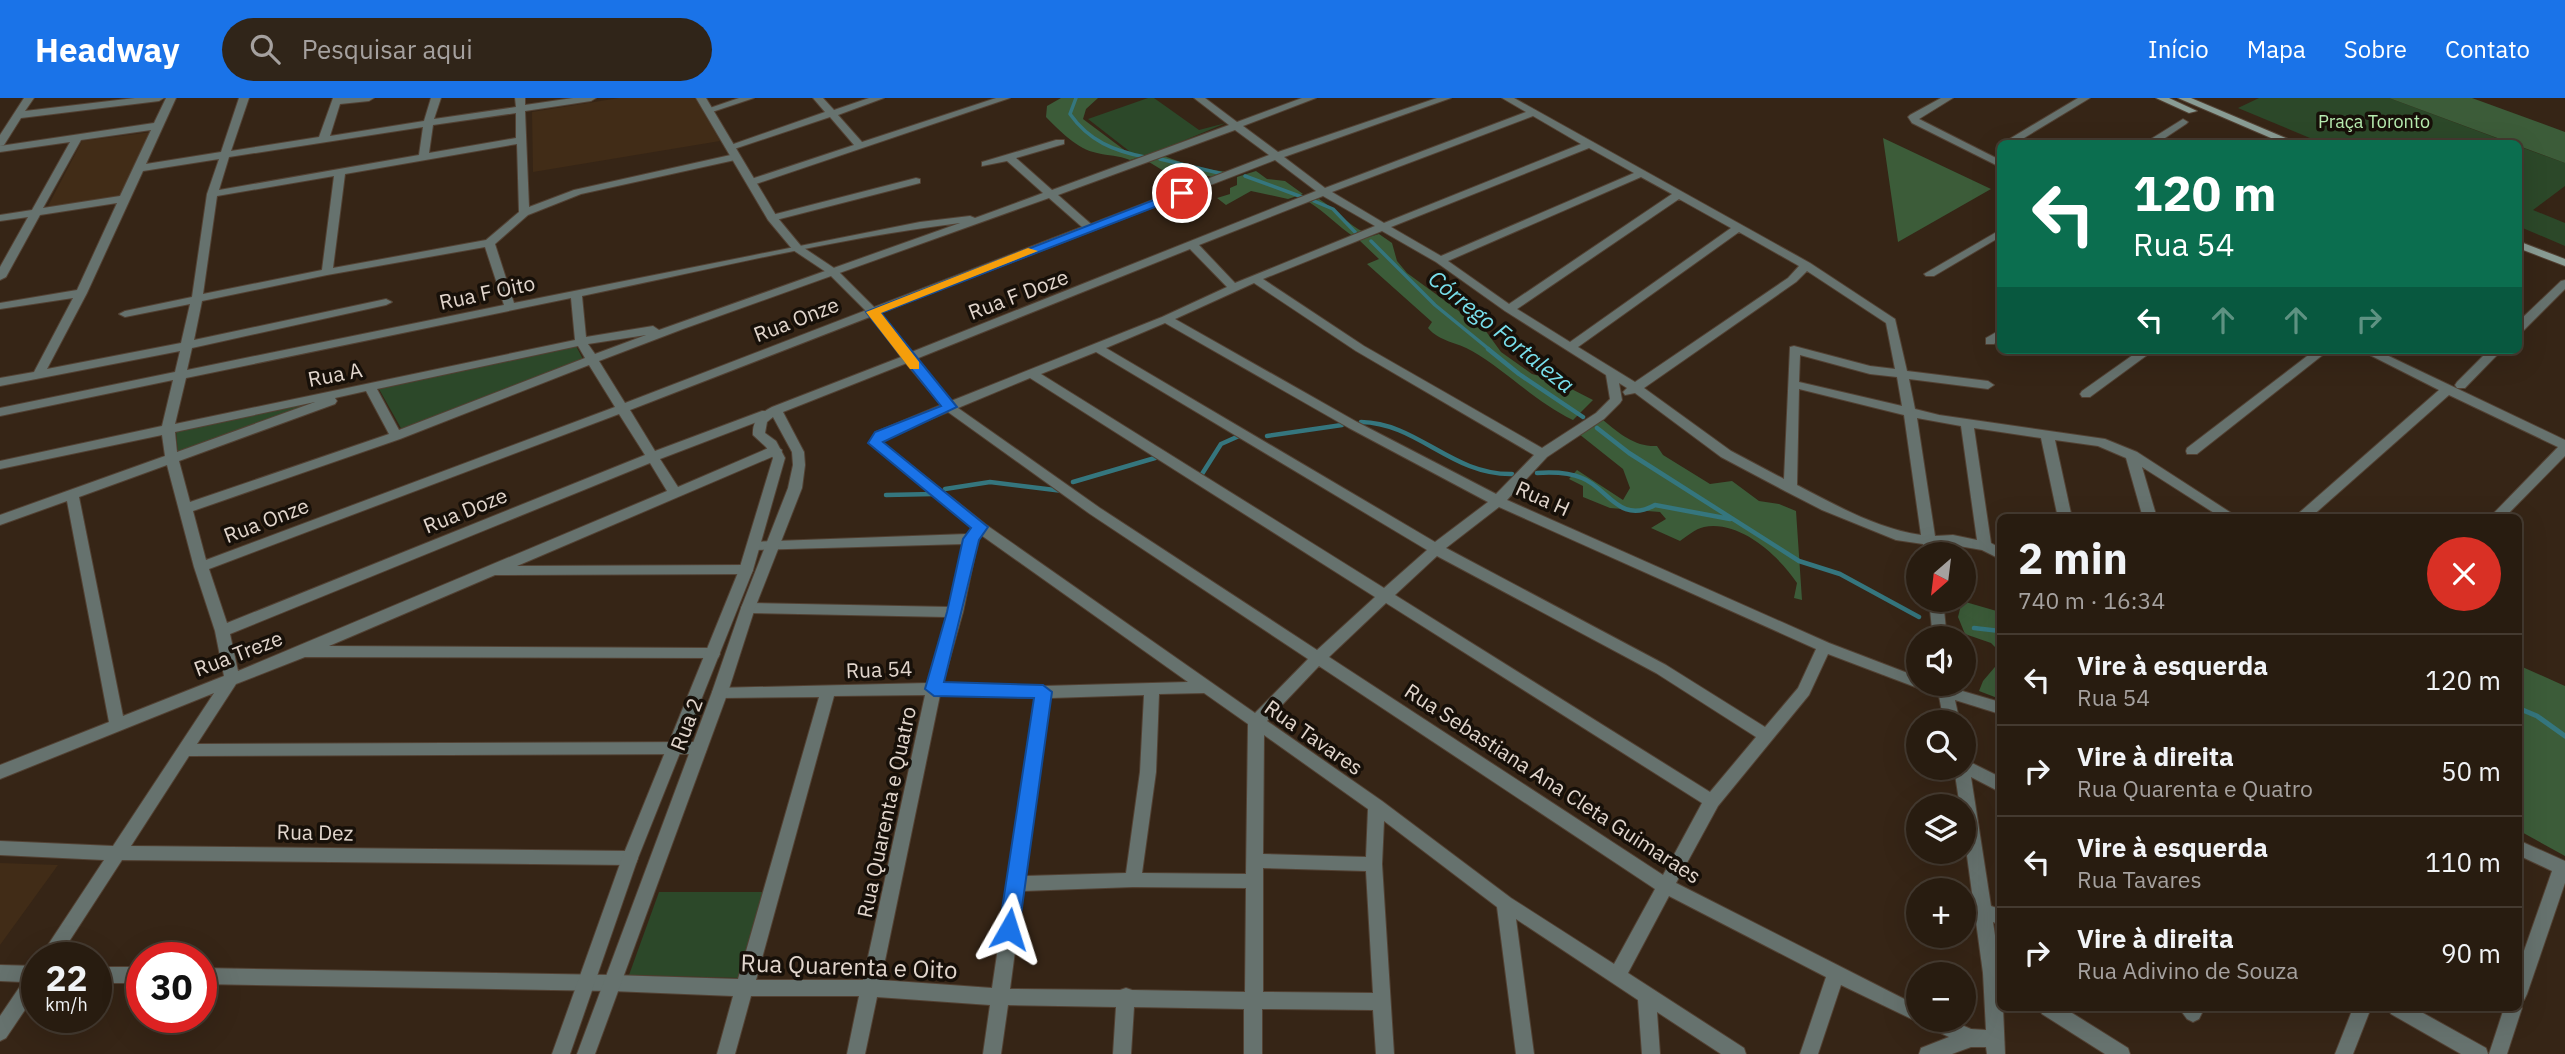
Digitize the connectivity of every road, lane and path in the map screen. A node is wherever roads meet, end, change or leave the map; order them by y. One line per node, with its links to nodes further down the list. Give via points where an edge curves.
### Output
1 (29, 98): 26 (street)
2 (159, 98): 26 (street)
3 (171, 98): 30 (street)
4 (244, 98): 45 (street)
5 (369, 98): 21 (street)
6 (436, 98): 28 (street)
7 (591, 98): 22 (street)
8 (701, 98): 23 (street, Rua Sebastiana Ana Cleta Guimaraes)
9 (749, 98): 23 (street)
10 (818, 98): 24 (street)
11 (879, 98): 24 (street)
12 (1005, 98): 41 (street)
13 (1199, 98): 29 (street)
14 (1311, 98): 29 (street)
15 (1446, 98): 48 (street, Rua Onze)
16 (1507, 98): 25 (street)
17 (1948, 98): 47 (street, via 1913,117 1918,124)
18 (2085, 98): 34 (street)
19 (2161, 98): 36 (main road)
20 (2183, 98): 37 (main road)
21 (337, 100): 33 (street)
22 (519, 104): 28 (street); 32 (street)
23 (709, 110): 44 (street, Rua Sebastiana Ana Cleta Guimaraes)
24 (831, 113): 41 (street); 44 (street)
25 (1533, 113): 40 (street); 57 (street)
26 (18, 115): 39 (street)
27 (2183, 122): 35 (street)
28 (428, 124): 33 (street); 46 (street)
29 (1234, 124): 48 (street); 58 (street)
30 (157, 127): 31 (street); 52 (street)
31 (77, 138): 42 (street); 62 (street)
32 (521, 139): 46 (street); 63 (street)
33 (323, 140): 45 (street)
34 (2013, 140)
35 (2154, 140)
36 (2262, 140)
37 (2285, 140)
38 (1060, 142): 49 (street)
39 (0, 143)
40 (1589, 144): 54 (street); 67 (street)
41 (860, 146): 56 (street)
42 (0, 149)
43 (1997, 149): 47 (street)
44 (733, 152): 56 (street, Rua Sebastiana Ana Cleta Guimaraes); 63 (street, via 578,192)
45 (223, 154): 52 (street); 59 (street)
46 (424, 156): 53 (street)
47 (1984, 156): 50 (street)
48 (1274, 157): 57 (street); 69 (street, Rua Onze)
49 (1010, 158): 51 (street); 58 (street)
50 (1997, 162)
51 (986, 164)
52 (140, 168): 61 (street)
53 (340, 171): 59 (street); 80 (street)
54 (1642, 173): 60 (street); 77 (street)
55 (916, 181): 65 (street)
56 (752, 182): 65 (street, Rua Sebastiana Ana Cleta Guimaraes)
57 (1324, 192): 67 (street); 73 (street, Rua F Doze)
58 (1051, 193): 66 (street); 69 (street)
59 (212, 194): 89 (street)
60 (1679, 194): 68 (street); 93 (street)
61 (124, 199): 62 (street); 87 (street)
62 (36, 212): 64 (street); 83 (street)
63 (523, 214): 72 (street)
64 (0, 218)
65 (772, 218): 75 (street, Rua Sebastiana Ana Cleta Guimaraes)
66 (983, 219): 75 (street, Rua F Oito, via 930,223); 81 (street)
67 (1385, 227): 77 (street); 84 (street)
68 (1739, 227): 79 (street); 102 (street)
69 (1090, 229): 94 (street, Rua Onze)
70 (1997, 235): 82 (street)
71 (2522, 236): 76 (main road)
72 (489, 243): 80 (street); 92 (street)
73 (1194, 246): 86 (street); 108 (street, Rua F Doze)
74 (2522, 246): 78 (main road)
75 (797, 248): 81 (street, Rua Sebastiana Ana Cleta Guimaraes); 88 (street, Rua F Oito)
76 (2565, 253)
77 (1440, 260): 93 (street)
78 (2565, 263)
79 (1807, 265): 110 (street, via 1891,321); 120 (street)
80 (327, 272): 89 (street)
81 (832, 272): 94 (street, Rua Sebastiana Ana Cleta Guimaraes); 98 (street)
82 (1930, 274)
83 (0, 277)
84 (1255, 278): 86 (street); 140 (street)
85 (2565, 284): 97 (street)
86 (1233, 287): 96 (street)
87 (81, 293): 91 (street); 112 (street)
88 (576, 293): 92 (street, Rua F Oito); 99 (street)
89 (197, 299): 95 (street); 100 (street)
90 (386, 302): 100 (street)
91 (0, 306)
92 (510, 307): 113 (street, Rua F Oito)
93 (1508, 309): 102 (street)
94 (873, 312): 108 (street, Rua Sebastiana Ana Cleta Guimaraes); 125 (street, Rua Onze)
95 (125, 313)
96 (1166, 319): 101 (street); 146 (street, Rua H)
97 (2522, 325)
98 (679, 326): 99 (street, Rua A); 109 (street)
99 (581, 342): 109 (street); 119 (street, Rua A)
100 (185, 346): 112 (street); 113 (street)
101 (1096, 347): 111 (street); 161 (street)
102 (1569, 348): 114 (street)
103 (2142, 354): 122 (street)
104 (2318, 354): 137 (street)
105 (2376, 354): 118 (street)
106 (2394, 354): 118 (street)
107 (2491, 354): 118 (street)
108 (908, 358): 124 (street, Rua Sebastiana Ana Cleta Guimaraes); 127 (street, Rua F Doze)
109 (591, 361): 125 (street); 134 (street)
110 (1899, 373): 116 (street, via 1794,350); 117 (street); 128 (street)
111 (1032, 374): 124 (street); 166 (street)
112 (38, 375): 115 (street)
113 (182, 375): 126 (street, Rua F Oito); 130 (street)
114 (1612, 375): 120 (street); 123 (street)
115 (0, 382)
116 (1793, 384): 128 (street); 143 (street)
117 (1989, 385)
118 (2454, 386): 133 (street); 136 (street); 151 (street)
119 (370, 387): 121 (street, Rua A); 134 (street)
120 (1636, 388): 123 (street); 143 (street, via 1726,454)
121 (348, 392): 130 (street, Rua A); 141 (street)
122 (2087, 394)
123 (1616, 400): 140 (street)
124 (950, 407): 154 (street, Rua Tavares, via 880,435 875,443); 173 (street, Rua Sebastiana Ana Cleta Guimaraes, via 1095,511)
125 (623, 408): 139 (street); 163 (street, Rua Onze)
126 (0, 412)
127 (771, 412): 131 (street, Rua F Doze); 135 (street, Rua 2, via 759,428); 155 (street, Rua 2, via 798,452 799,465 795,488)
128 (1910, 413): 129 (street); 157 (street)
129 (1967, 423): 132 (street); 160 (street)
130 (168, 429): 141 (street); 142 (street, Rua A)
131 (726, 431): 135 (street); 139 (street, Rua Doze)
132 (2047, 434): 138 (street, via 2100,442); 148 (street)
133 (2565, 434)
134 (396, 436): 147 (street)
135 (770, 444): 144 (street, Rua Treze); 159 (street, Rua 2, via 779,458)
136 (2565, 446): 152 (street)
137 (2192, 451)
138 (2132, 455): 149 (street); 150 (street)
139 (654, 456): 144 (street); 169 (street, Rua Doze)
140 (1540, 457): 146 (street)
141 (172, 460): 145 (street); 147 (street)
142 (0, 465)
143 (1790, 488): 156 (street)
144 (675, 493): 165 (street, Rua Treze)
145 (72, 495): 153 (street); 185 (street)
146 (1498, 501): 161 (street); 170 (street, Rua H)
147 (185, 509): 163 (street)
148 (2064, 514)
149 (2149, 514)
150 (2226, 514)
151 (2305, 514)
152 (2500, 514)
153 (1, 520)
154 (976, 533): 155 (street); 168 (street, Rua Quarenta e Quatro); 176 (street, Rua Tavares)
155 (773, 542): 159 (street); 167 (street, Rua 2)
156 (1914, 542)
157 (1929, 542)
158 (1976, 544): 160 (street)
159 (755, 545): 164 (street, Rua 2)
160 (1985, 546): 162 (street)
161 (1436, 549): 166 (street); 186 (street, via 1661,669)
162 (1997, 552)
163 (201, 567): 169 (street)
164 (746, 570): 165 (street, Rua Treze); 172 (street, Rua 2)
165 (491, 571): 171 (street, Rua Treze)
166 (1386, 597): 173 (street); 194 (street)
167 (748, 608): 168 (street); 179 (street, Rua 2)
168 (956, 612): 177 (street, Rua Quarenta e Quatro)
169 (222, 631): 174 (street)
170 (1824, 647): 175 (street, Rua H); 186 (street, via 1804,691)
171 (301, 652): 172 (street); 174 (street, Rua Treze)
172 (713, 654): 188 (street, Rua 2)
173 (1317, 659): 184 (street); 206 (street, Rua Sebastiana Ana Cleta Guimaraes)
174 (232, 678): 185 (street, Rua Treze); 189 (street)
175 (1906, 679)
176 (1207, 687): 178 (street, Rua 54); 184 (street, Rua Tavares)
177 (934, 689): 180 (street, Rua 54); 181 (street, Rua 54); 220 (street, Rua Quarenta e Quatro)
178 (1152, 690): 181 (street, Rua 54); 203 (street, via 1148,772)
179 (720, 692): 180 (street, Rua 54); 187 (street, Rua 2)
180 (828, 692): 219 (street)
181 (1043, 692): 205 (street)
182 (1965, 696): 183 (street, Rua H)
183 (1997, 707)
184 (1256, 722): 195 (street, Rua Tavares); 200 (street)
185 (117, 724): 190 (street, Rua Treze)
186 (1766, 736): 194 (street)
187 (699, 748): 188 (street); 217 (street, Rua 2)
188 (673, 749): 189 (street); 199 (street, Rua 2)
189 (185, 750): 198 (street)
190 (0, 772)
191 (1976, 773): 193 (street)
192 (1966, 780): 208 (street)
193 (1997, 783)
194 (1712, 801): 206 (street)
195 (1376, 806): 201 (street); 207 (street, Rua Tavares)
196 (0, 848): 198 (street, Rua Dez)
197 (2522, 849): 202 (street)
198 (118, 853): 199 (street, Rua Dez); 209 (street)
199 (630, 858): 216 (street, Rua 2)
200 (1256, 861): 201 (street); 204 (street)
201 (1374, 864): 226 (street)
202 (2563, 868): 218 (street)
203 (1133, 880): 204 (street); 205 (street)
204 (1255, 881): 225 (street)
205 (1014, 884): 221 (street)
206 (1667, 887): 210 (street, Rua Sebastiana Ana Cleta Guimaraes); 213 (street)
207 (1505, 903): 213 (street, Rua Tavares); 244 (street)
208 (1992, 914): 215 (street)
209 (59, 942)
210 (1836, 972): 227 (street, Rua Sebastiana Ana Cleta Guimaraes); 247 (street)
211 (0, 973): 212 (street)
212 (21, 974)
213 (1617, 975): 223 (street, Rua Tavares)
214 (217, 976): 216 (street, Rua Quarenta e Oito)
215 (1996, 976): 235 (street)
216 (589, 982): 217 (street, Rua Quarenta e Oito); 236 (street, Rua 2)
217 (612, 982): 219 (street, Rua Quarenta e Oito); 237 (street, Rua 2)
218 (2522, 982)
219 (744, 988): 220 (street, Rua Quarenta e Oito); 238 (street)
220 (871, 988): 221 (street, Rua Quarenta e Oito); 239 (street, Rua Quarenta e Quatro)
221 (1002, 996): 222 (street, Rua Quarenta e Oito); 240 (street)
222 (1126, 996): 225 (street, Rua Quarenta e Oito); 241 (street)
223 (1647, 997): 245 (street); 246 (street, Rua Tavares)
224 (21, 1000): 232 (street)
225 (1253, 1000): 226 (street, Rua Quarenta e Oito); 242 (street)
226 (1379, 1002): 243 (street)
227 (1906, 1009)
228 (2053, 1011): 249 (street)
229 (2361, 1011): 250 (street)
230 (2402, 1011): 251 (street)
231 (2512, 1011): 252 (street)
232 (0, 1032)
233 (1956, 1032): 234 (street)
234 (1970, 1038): 235 (street); 248 (street)
235 (1996, 1046)
236 (561, 1054)
237 (586, 1054)
238 (726, 1054)
239 (856, 1054)
240 (992, 1054)
241 (1122, 1054)
242 (1253, 1054)
243 (1384, 1054)
244 (1525, 1054)
245 (1651, 1054)
246 (1737, 1054)
247 (1809, 1054)
248 (1928, 1054)
249 (2121, 1054)
250 (2344, 1054)
251 (2479, 1054)
252 (2498, 1054)

